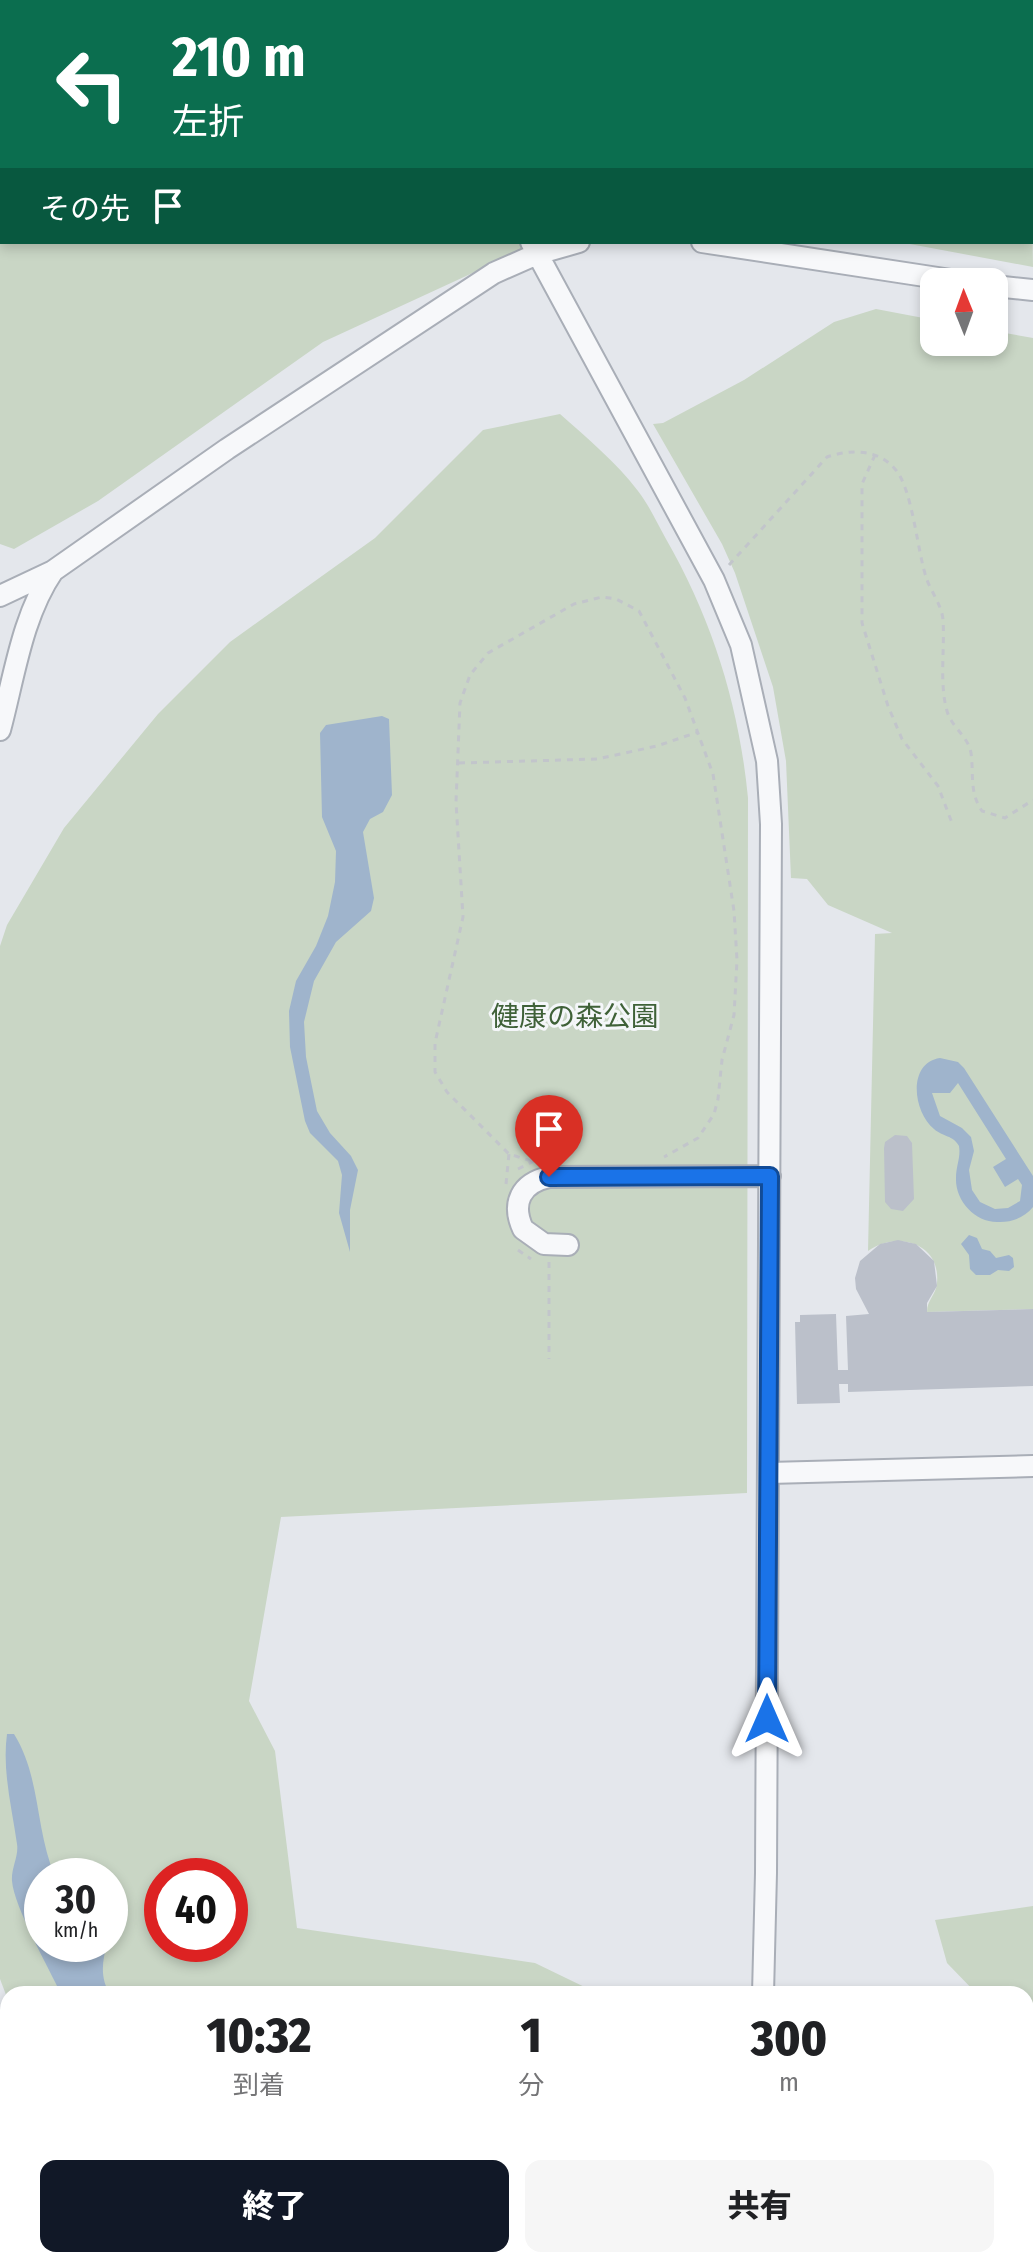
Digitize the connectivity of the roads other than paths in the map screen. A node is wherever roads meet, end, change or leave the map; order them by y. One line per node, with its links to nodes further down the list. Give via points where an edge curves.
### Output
1 (564, 244): 3 (street)
2 (715, 244): 4 (street)
3 (534, 248): 7 (street, via 227,449); 10 (street, via 714,580 741,645 756,703 771,824)
4 (920, 275)
5 (1008, 287): 6 (street)
6 (1033, 290)
7 (53, 571): 8 (street); 9 (street, via 33,608)
8 (0, 596)
9 (0, 730)
10 (770, 1176): 11 (street, via 549,1177 531,1182 517,1205 523,1229); 13 (street)
11 (565, 1254)
12 (1033, 1466): 13 (street)
13 (769, 1473): 14 (street)
14 (763, 1986)

